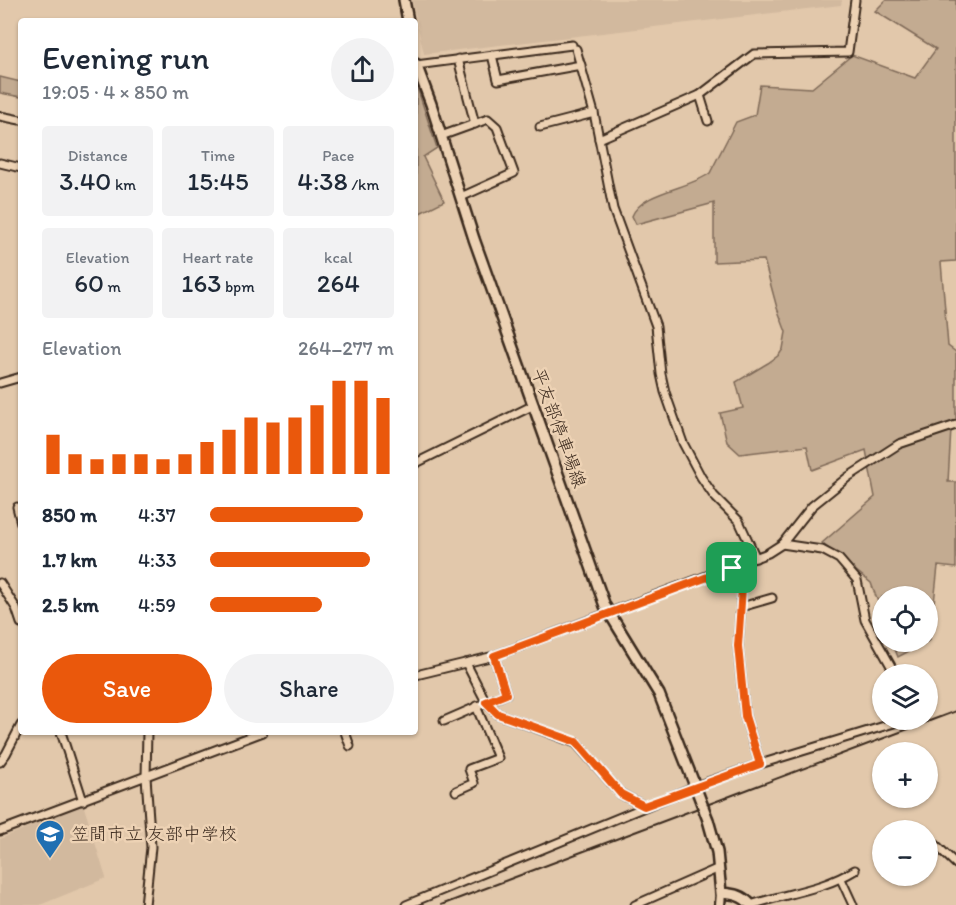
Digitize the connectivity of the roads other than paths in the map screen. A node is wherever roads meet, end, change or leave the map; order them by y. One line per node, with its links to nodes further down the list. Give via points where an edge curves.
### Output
1 (404, 0): 3 (main road)
2 (855, 0): 9 (street, via 848,52 754,54)
3 (407, 18)
4 (492, 55): 5 (street); 7 (street, via 574,47); 7 (street, via 498,80)
5 (458, 59): 6 (street); 14 (street)
6 (418, 64)
7 (581, 64): 10 (street)
8 (418, 70): 16 (main road, 平友部停車場線)
9 (700, 95): 13 (street); 17 (street)
10 (594, 113): 15 (street); 17 (street)
11 (0, 116): 12 (street)
12 (18, 120)
13 (708, 121)
14 (475, 124): 16 (street); 20 (street, via 489,119 497,127 514,172)
15 (540, 126)
16 (441, 136): 20 (main road, 平友部停車場線)
17 (599, 139): 29 (street, via 613,209 656,326 665,392 683,443 708,488 739,520)
18 (0, 163): 19 (street)
19 (18, 167)
20 (461, 197): 23 (main road, 平友部停車場線)
21 (18, 378): 22 (street)
22 (0, 383)
23 (534, 405): 25 (street); 35 (main road, 平友部停車場線)
24 (956, 424): 28 (street, via 898,444 848,477 812,506)
25 (418, 462)
26 (17, 507): 27 (street)
27 (18, 511)
28 (782, 544): 29 (street); 38 (street, via 822,550 839,559 857,580 865,620)
29 (756, 558): 30 (street)
30 (732, 568): 34 (street, via 742,588); 35 (street)
31 (0, 584): 33 (street)
32 (772, 598): 34 (street)
33 (18, 607)
34 (741, 607): 51 (street, via 738,646 745,716)
35 (610, 614): 36 (street); 53 (main road, 平友部停車場線, via 659,693)
36 (494, 656): 37 (street); 40 (street, via 506,694)
37 (465, 663): 39 (street); 40 (street)
38 (890, 664)
39 (418, 675)
40 (486, 702): 41 (street); 56 (street, via 498,714 576,742 621,794)
41 (477, 706): 42 (street); 54 (street, via 498,758 469,769 474,783)
42 (444, 721)
43 (18, 730): 50 (street)
44 (872, 730): 51 (street)
45 (61, 735): 55 (street)
46 (147, 735): 52 (street)
47 (255, 735): 52 (street)
48 (346, 735): 49 (street)
49 (350, 746)
50 (0, 762)
51 (760, 764): 53 (street)
52 (146, 777): 55 (street); 64 (street, via 151,847)
53 (696, 789): 56 (street); 60 (main road, 平友部停車場線, bridge)
54 (456, 791)
55 (82, 801): 57 (street)
56 (644, 806): 65 (street)
57 (0, 831)
58 (938, 847): 59 (street)
59 (956, 864)
60 (719, 868): 63 (main road); 66 (street)
61 (855, 870): 62 (street)
62 (841, 879): 68 (street); 69 (street)
63 (721, 893): 67 (street); 68 (main road, via 737,895)
64 (145, 905)
65 (406, 905)
66 (635, 905)
67 (720, 905)
68 (751, 905)
69 (853, 905)

